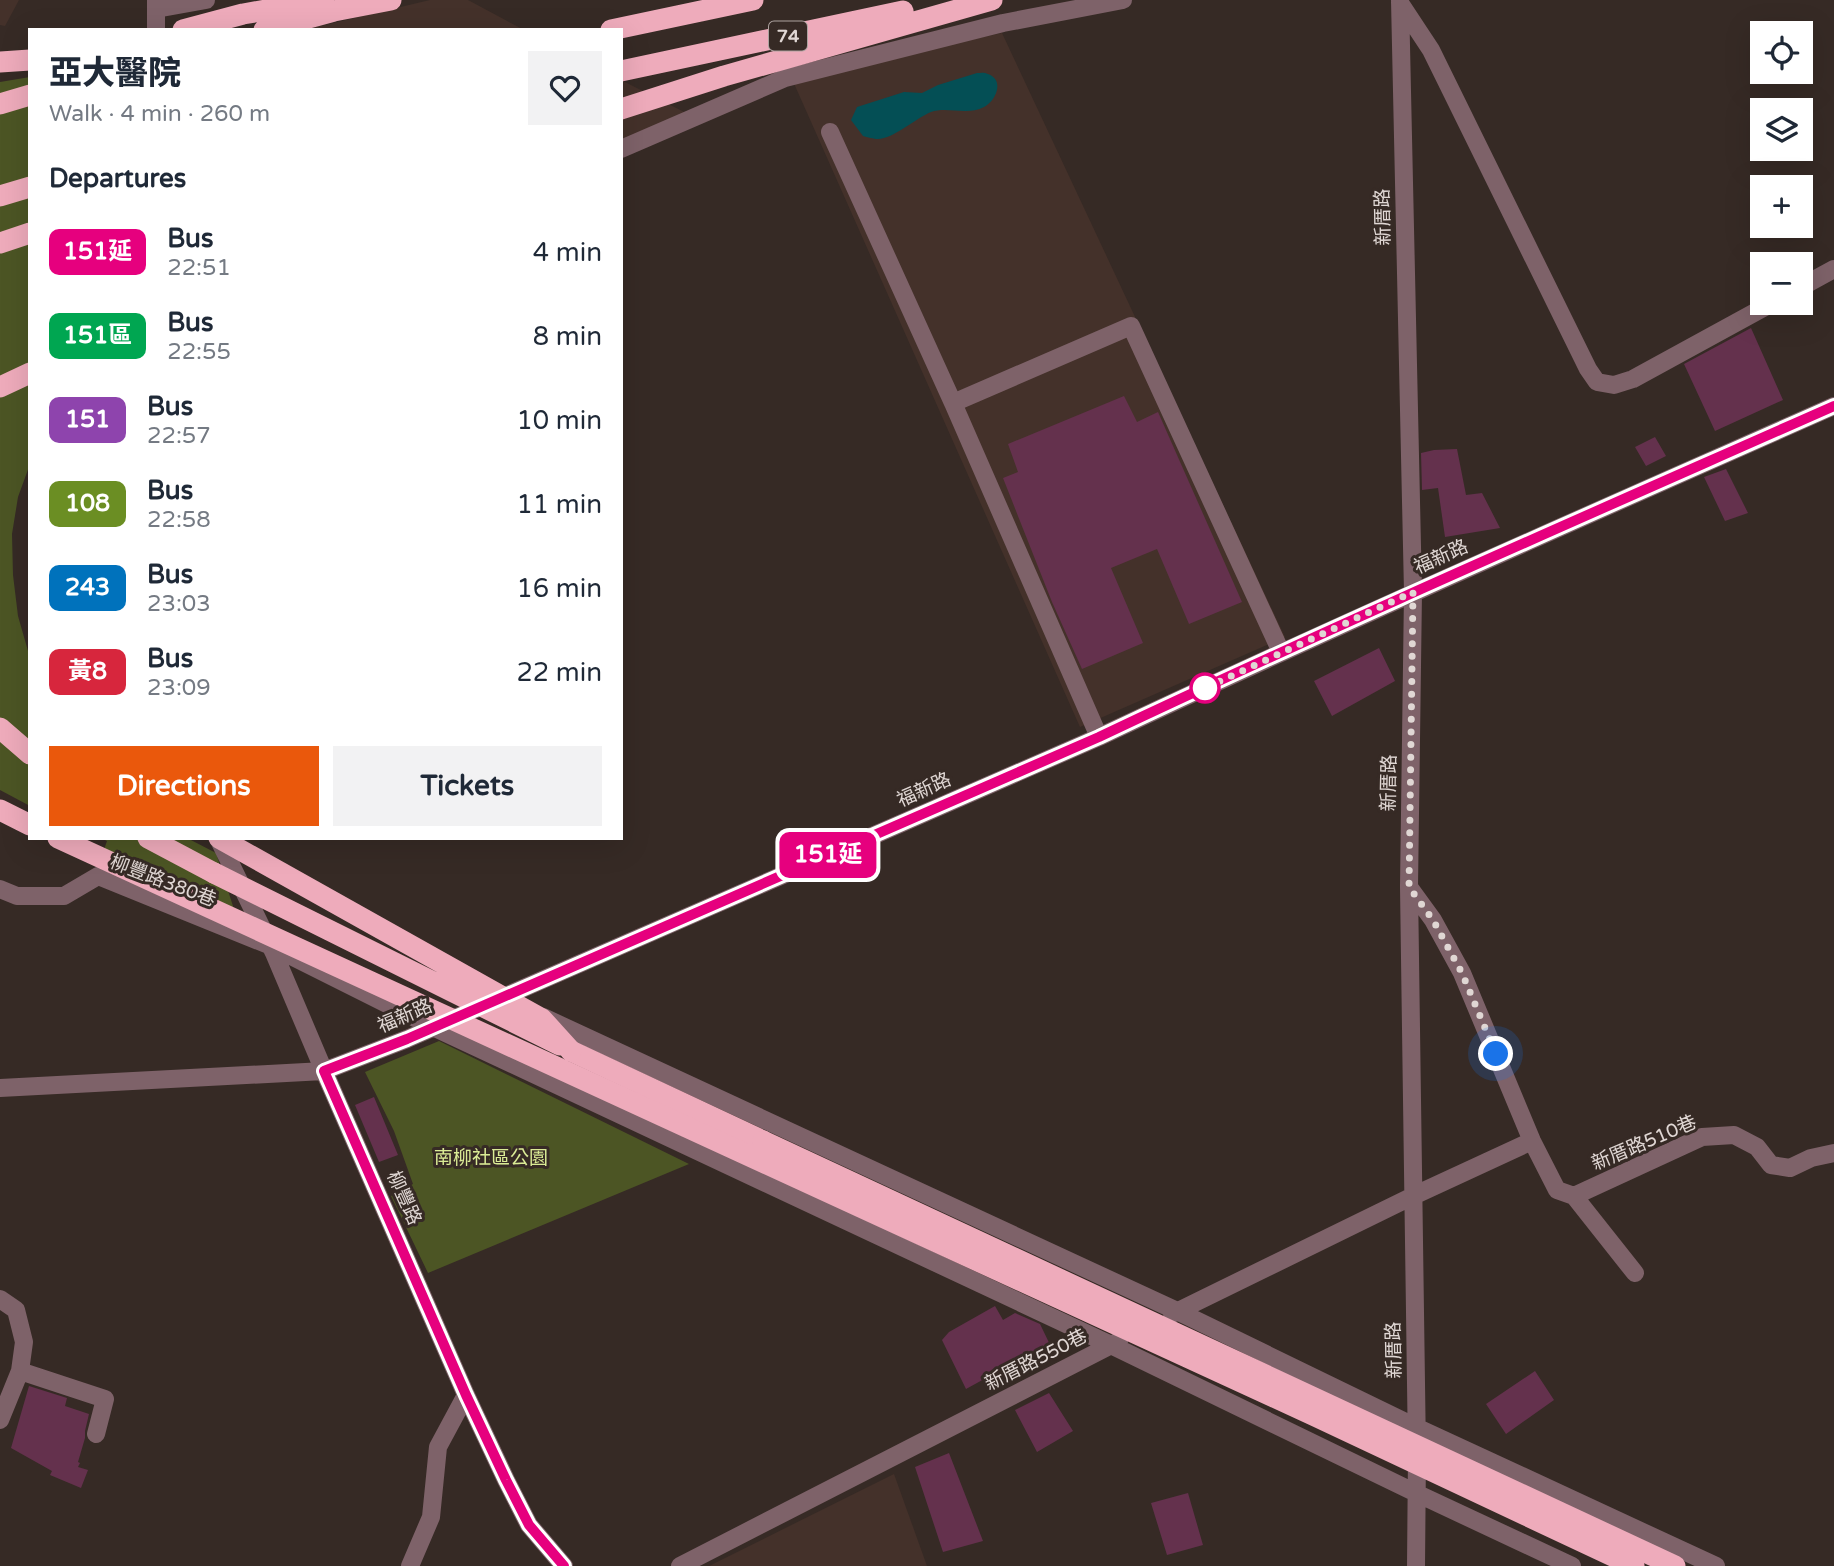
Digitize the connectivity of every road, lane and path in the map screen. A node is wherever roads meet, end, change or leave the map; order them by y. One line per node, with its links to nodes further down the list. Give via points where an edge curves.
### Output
1 (206, 0): 9 (street)
2 (324, 0): 11 (highway)
3 (391, 0): 12 (highway)
4 (753, 0): 13 (highway, 74)
5 (954, 0): 16 (highway, 74)
6 (992, 0): 19 (highway)
7 (1123, 0): 21 (street, via 1003,23 785,78)
8 (1400, 2): 28 (street, via 1431,50 1597,382 1614,385 1633,379); 33 (street, 新厝路)
9 (156, 5): 10 (street)
10 (156, 28)
11 (190, 28)
12 (271, 28)
13 (620, 28)
14 (28, 60): 15 (highway)
15 (0, 62)
16 (623, 71)
17 (28, 96): 18 (highway)
18 (0, 104)
19 (623, 108)
20 (830, 132): 31 (street)
21 (623, 148)
22 (28, 188): 23 (highway)
23 (0, 196)
24 (28, 234): 25 (highway)
25 (0, 243)
26 (1834, 269): 27 (street)
27 (1813, 280)
28 (1750, 315)
29 (28, 374): 30 (highway)
30 (0, 387)
31 (953, 403): 34 (street, via 1131,326); 36 (street)
32 (1834, 406): 33 (street, 福新路)
33 (1413, 592): 34 (street, 福新路); 47 (street, 新厝路)
34 (1281, 652): 36 (street, 福新路)
35 (0, 728): 38 (highway)
36 (1099, 737): 50 (street, 福新路)
37 (0, 748): 39 (highway)
38 (28, 752)
39 (28, 765)
40 (0, 810): 42 (highway)
41 (0, 817): 43 (highway)
42 (28, 825)
43 (28, 825)
44 (62, 840): 74 (highway, bridge)
45 (152, 840): 52 (highway, bridge)
46 (220, 841): 49 (street, 柳豐路); 50 (street); 52 (highway, bridge, via 542,1019)
47 (1409, 887): 55 (street, via 1462,973); 57 (street, 新厝路)
48 (0, 889): 49 (street, 柳豐路380巷, via 17,896 64,896 98,876)
49 (271, 946): 51 (street); 53 (street, 柳豐路)
50 (500, 997): 51 (street, 福新路); 61 (street)
51 (433, 1027): 53 (street, 福新路); 62 (street)
52 (571, 1051): 75 (highway, bridge)
53 (324, 1071): 54 (street, 福新路); 64 (street, 柳豐路)
54 (0, 1088)
55 (1532, 1140): 57 (street); 58 (street, via 1556,1190)
56 (1834, 1153): 58 (street, 新厝路510巷, via 1790,1168 1771,1165 1757,1147 1734,1135 1702,1137)
57 (1413, 1196): 61 (street, 新厝路550巷); 66 (street, 新厝路)
58 (1574, 1196): 59 (street)
59 (1635, 1273)
60 (0, 1299): 63 (street, via 16,1310 24,1342)
61 (1177, 1311): 62 (street, 新厝路550巷); 66 (street)
62 (1111, 1345): 68 (street); 71 (street, 新厝路550巷)
63 (20, 1371): 65 (street); 67 (street, via 105,1399)
64 (466, 1395): 69 (street, via 438,1447 432,1517); 70 (street, 柳豐路, via 529,1525)
65 (0, 1420)
66 (1416, 1427): 68 (street, 新厝路); 76 (street)
67 (96, 1434)
68 (1416, 1493): 72 (street, 新厝路); 73 (street)
69 (411, 1566)
70 (564, 1566)
71 (680, 1566)
72 (1416, 1566)
73 (1572, 1566)
74 (1634, 1566)
75 (1675, 1566)
76 (1716, 1566)

